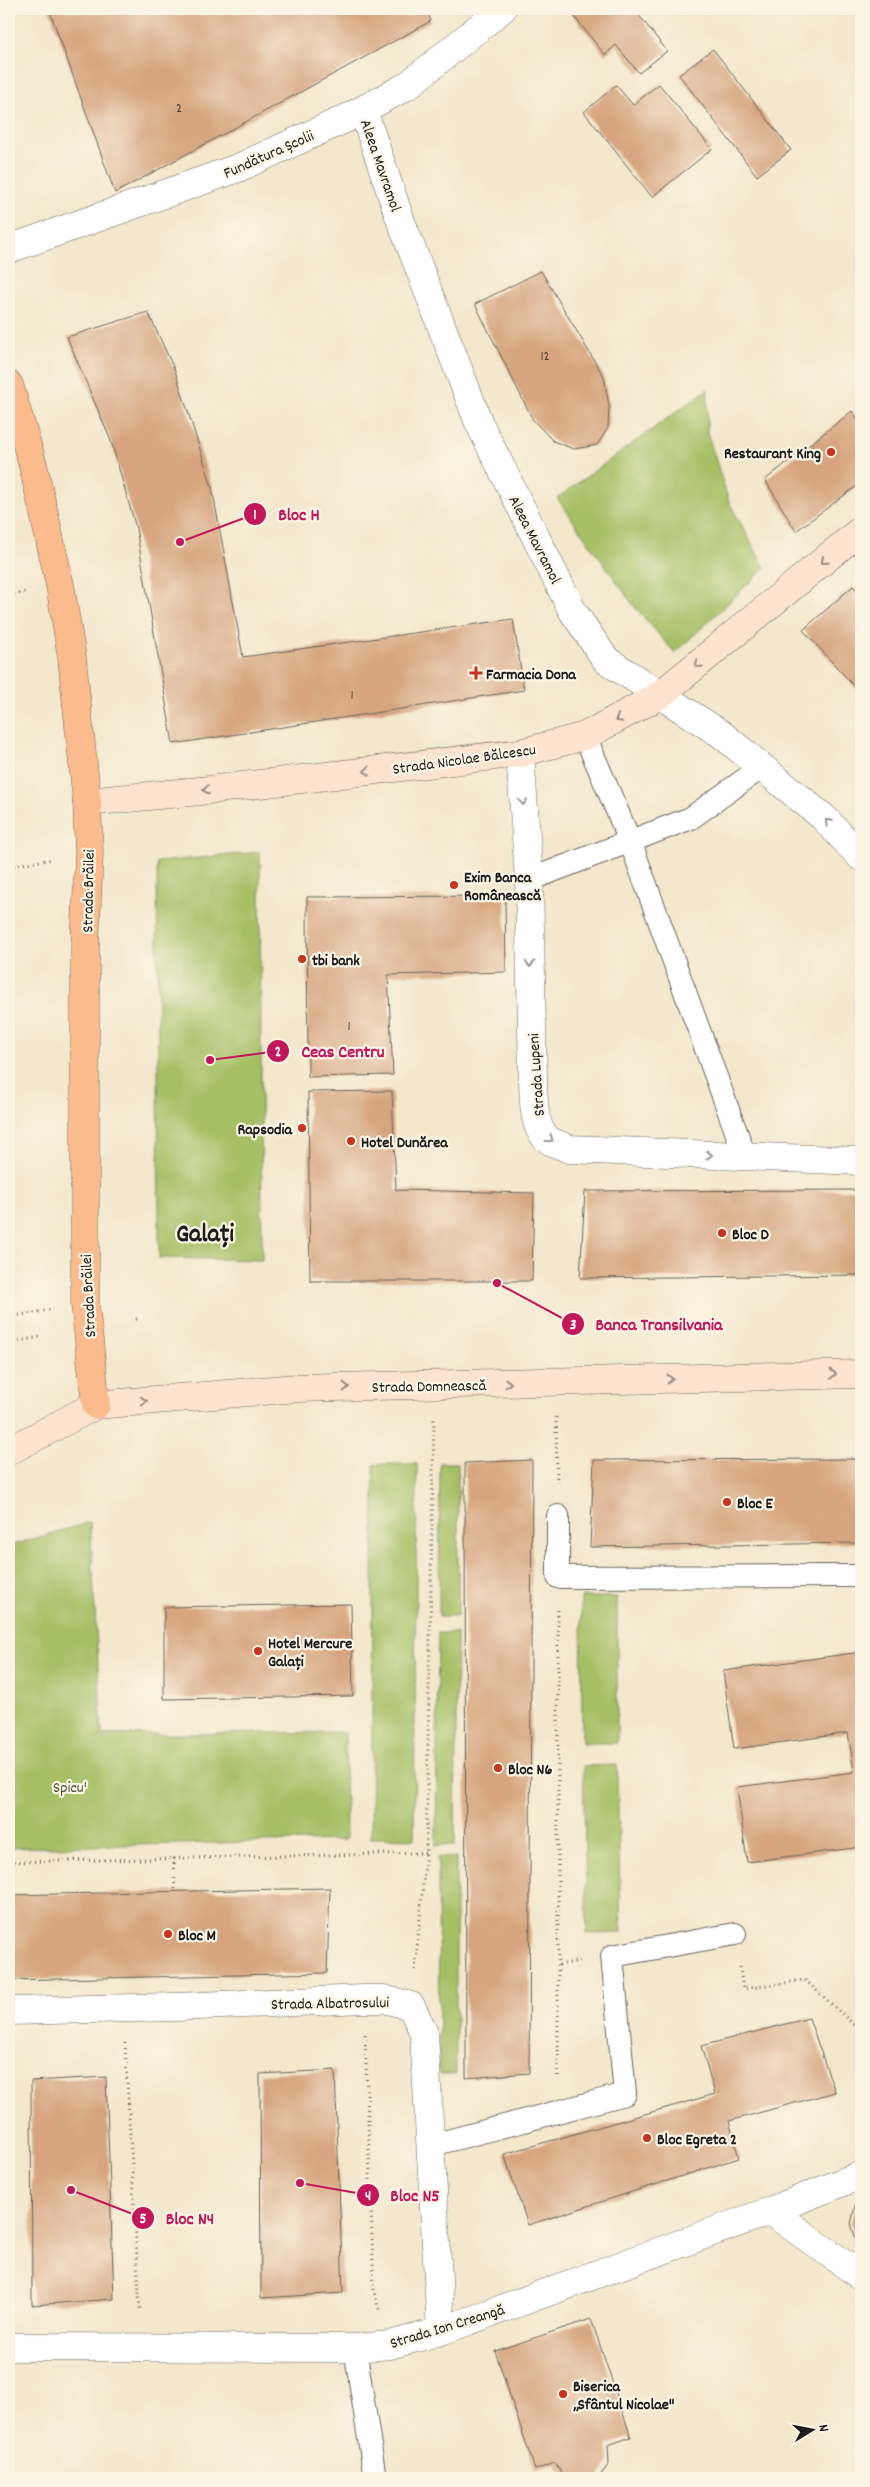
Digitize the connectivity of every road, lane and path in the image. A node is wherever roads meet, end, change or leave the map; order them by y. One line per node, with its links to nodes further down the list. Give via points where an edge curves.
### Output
1 (502, 9): 2 (street, Fundătura Școlii, via 407,86)
2 (363, 110): 3 (street, Fundătura Școlii, via 238,168); 6 (street, Aleea Mavramol, via 399,216 479,424 572,610 606,660)
3 (9, 249)
4 (9, 385): 10 (main road, Strada Brăilei, via 33,465 60,585 72,658)
5 (861, 530): 6 (main road, Strada Nicolae Bălcescu, one-way to 6)
6 (660, 696): 7 (main road, Strada Nicolae Bălcescu, one-way to 7); 9 (street, Aleea Mavramol, via 721,734)
7 (585, 736): 8 (main road, Strada Nicolae Bălcescu); 11 (lane)
8 (520, 753): 10 (main road, Strada Nicolae Bălcescu, one-way to 10); 15 (street, Strada Lupeni, one-way to 15)
9 (762, 767): 11 (lane, via 691,818); 13 (street, Aleea Mavramol, one-way to 9, via 823,817)
10 (86, 802): 12 (main road, Strada Brăilei)
11 (630, 841): 15 (lane); 16 (lane)
12 (89, 853): 14 (path); 18 (main road, Strada Brăilei)
13 (861, 857)
14 (9, 866)
15 (529, 880): 16 (street, Strada Lupeni, one-way to 16, via 533,1079 540,1130 549,1140 568,1149)
16 (745, 1156): 17 (street, Strada Lupeni)
17 (861, 1161)
18 (86, 1304): 19 (path); 23 (main road, Strada Brăilei)
19 (9, 1317)
20 (40, 1337): 21 (path)
21 (9, 1343)
22 (861, 1374): 23 (main road, Strada Domnească, one-way to 22, via 297,1388)
23 (96, 1405): 26 (main road, Strada Domnească)
24 (556, 1414): 27 (path)
25 (434, 1417): 30 (path)
26 (9, 1451)
27 (558, 1516): 29 (lane)
28 (861, 1576): 29 (lane)
29 (558, 1577): 40 (path)
30 (426, 1853): 31 (path); 36 (path)
31 (174, 1858): 32 (path); 33 (path)
32 (9, 1862)
33 (174, 1891)
34 (735, 1934): 39 (path, via 743,1989 805,1980); 40 (lane, via 612,1956 625,2094)
35 (364, 1999): 36 (street, Strada Albatrosului, via 384,1999); 37 (street, Strada Albatrosului); 45 (path)
36 (411, 2006): 41 (street, Strada Albatrosului, via 424,2033)
37 (123, 2007): 38 (street, Strada Albatrosului); 46 (path)
38 (9, 2011)
39 (861, 2031)
40 (558, 2111): 41 (lane)
41 (432, 2145): 47 (street, Strada Albatrosului)
42 (861, 2175): 43 (street, Strada Ion Creangă)
43 (770, 2211): 44 (street); 47 (street, Strada Ion Creangă)
44 (861, 2276)
45 (374, 2292)
46 (140, 2300)
47 (441, 2330): 49 (street, Strada Ion Creangă, via 390,2345)
48 (9, 2347): 49 (street, Strada Ion Creangă)
49 (355, 2348): 50 (lane)
50 (375, 2478)

